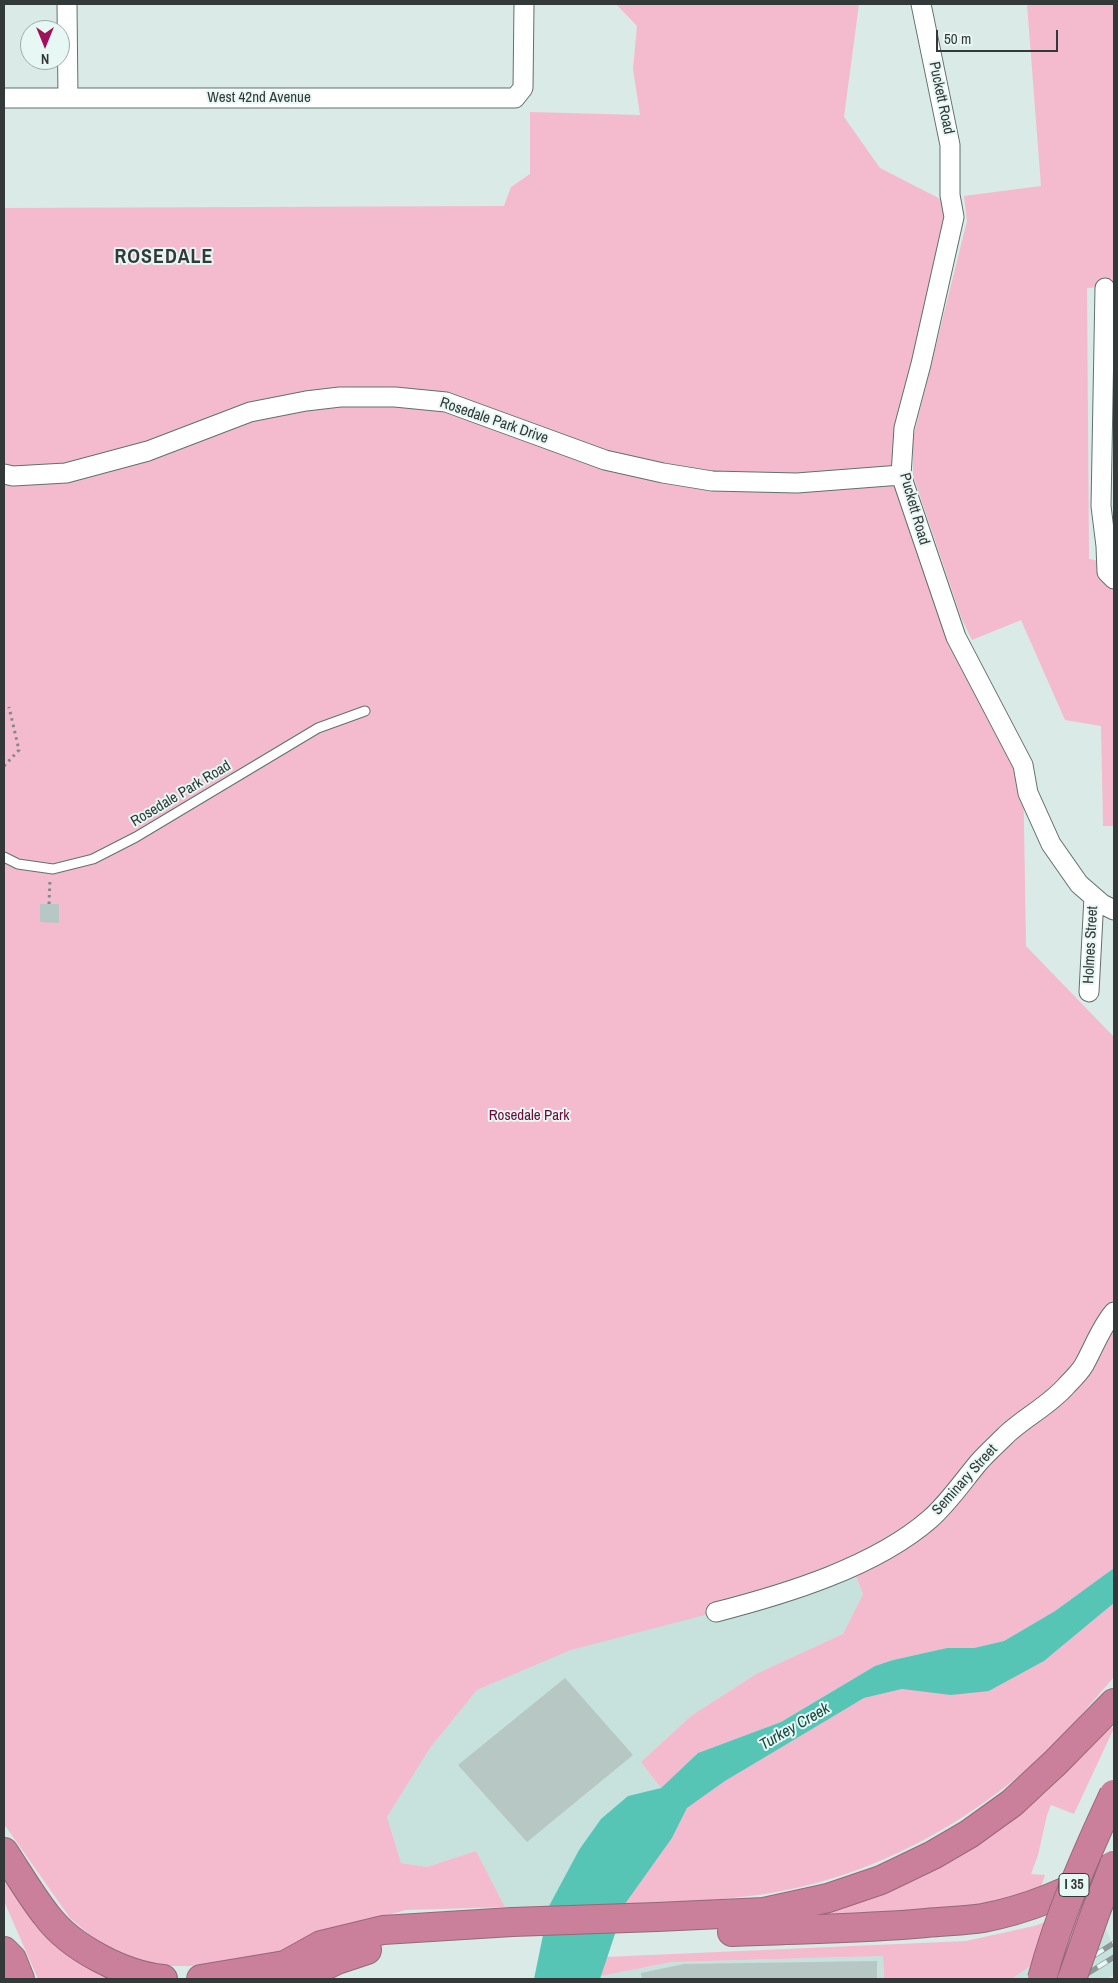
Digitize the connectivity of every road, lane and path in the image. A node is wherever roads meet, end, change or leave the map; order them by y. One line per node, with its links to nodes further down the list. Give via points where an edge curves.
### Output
1 (67, 4): 5 (street)
2 (524, 4): 5 (street, West 42nd Avenue, via 523,88 515,98)
3 (921, 4): 8 (street, Puckett Road, via 950,144 950,195 954,217 904,428)
4 (4, 98): 5 (street, West 42nd Avenue)
5 (68, 98)
6 (1105, 288): 9 (street, via 1101,506 1107,572)
7 (4, 474): 8 (street, Rosedale Park Drive, via 66,473 148,451 250,412 340,397 395,397 446,402 605,460 663,473 704,479 797,483)
8 (901, 475): 15 (street, Puckett Road, via 956,637 1023,765 1028,793 1050,844 1079,884)
9 (1114, 579)
10 (9, 707): 12 (path, via 19,750)
11 (365, 712): 14 (lane, Rosedale Park Road, via 318,728 93,860)
12 (4, 766)
13 (4, 857): 14 (lane, Rosedale Park Road, via 18,864)
14 (50, 869): 16 (path)
15 (1094, 897): 17 (street, Puckett Road); 18 (street, Holmes Street)
16 (49, 904)
17 (1114, 910)
18 (1089, 992)
19 (1114, 1312): 20 (street, Seminary Street, via 1083,1366 1065,1387 1018,1423 930,1519 911,1534 829,1576 759,1601)
20 (716, 1612)
21 (1114, 1703): 25 (highway, via 1012,1803 933,1855 881,1880 828,1898 764,1912)
22 (1114, 1794): 31 (highway, I 35, bridge, via 1081,1866)
23 (4, 1852): 29 (highway, via 48,1918 66,1935 110,1964 134,1974)
24 (1114, 1866): 25 (highway, via 1038,1902 982,1918 902,1925); 32 (highway, I 35, bridge)
25 (658, 1926): 27 (highway, via 510,1931 383,1930 321,1946)
26 (4, 1951): 28 (highway, via 12,1959)
27 (283, 1974): 30 (highway)
28 (20, 1979)
29 (163, 1979)
30 (201, 1979)
31 (1042, 1979)
32 (1072, 1979)

